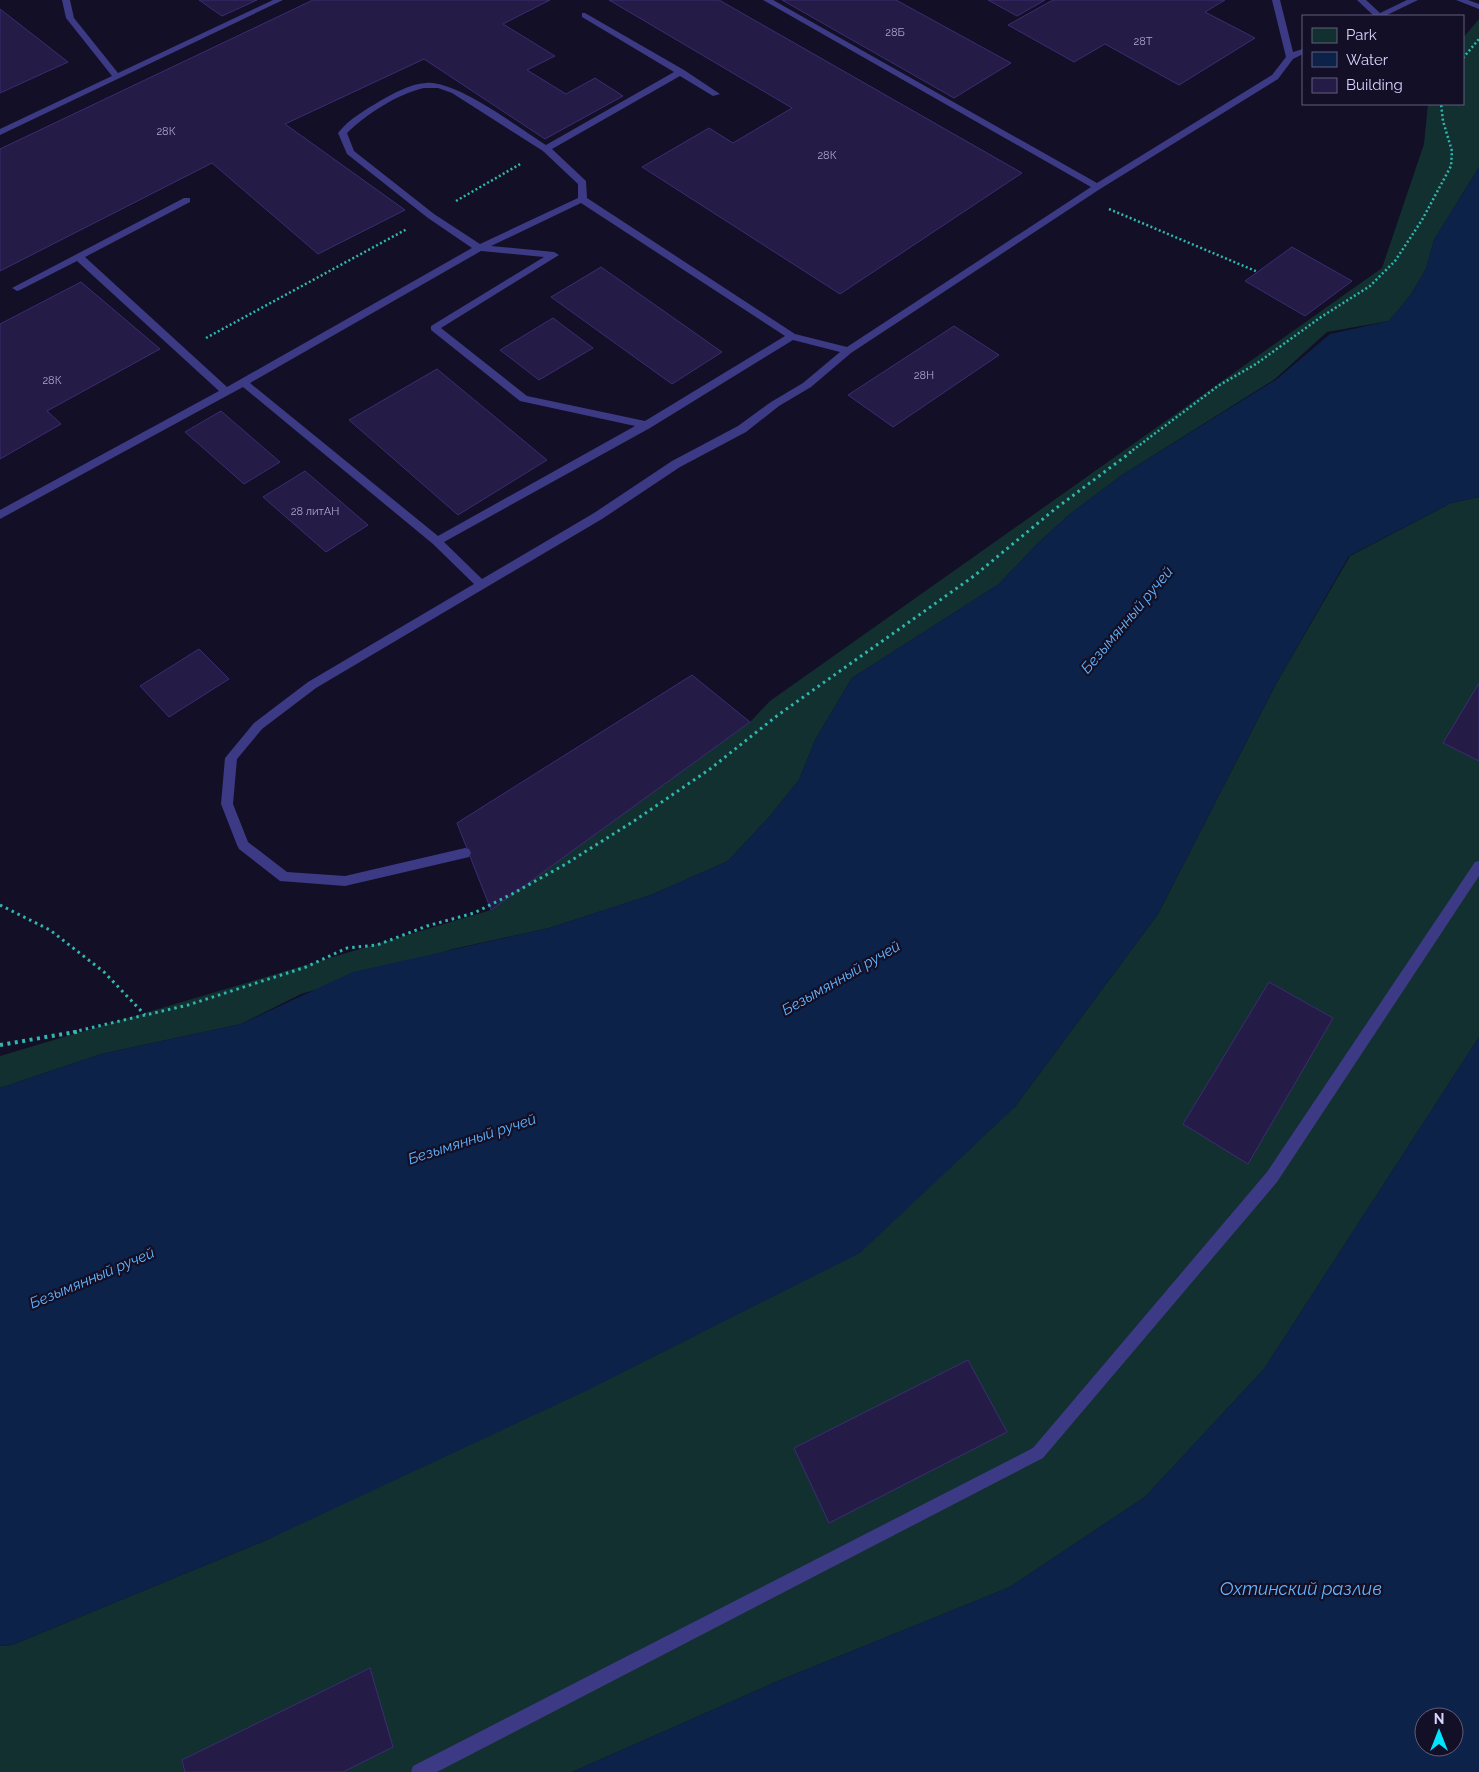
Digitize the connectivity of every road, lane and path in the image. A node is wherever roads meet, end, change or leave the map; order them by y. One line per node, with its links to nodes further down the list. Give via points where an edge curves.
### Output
1 (66, 0): 17 (lane, via 70,18)
2 (279, 0): 17 (lane)
3 (767, 0): 22 (lane)
4 (1276, 0): 14 (lane)
5 (1361, 0): 10 (lane)
6 (1414, 0): 11 (lane)
7 (1460, 0): 8 (lane)
8 (1479, 7)
9 (585, 14): 16 (lane)
10 (1378, 15)
11 (1381, 15)
12 (1479, 39): 15 (path)
13 (1302, 51): 14 (lane)
14 (1290, 57): 22 (lane, via 1275,77)
15 (1464, 57)
16 (681, 72): 18 (lane); 21 (lane)
17 (118, 77): 20 (lane)
18 (716, 94)
19 (1442, 105): 43 (path, via 1442,120 1452,151 1451,166 1395,261 1370,286 1256,364 1218,386 1055,509 974,576 778,715 710,769 564,865 474,912 377,945 347,948 306,967)
20 (0, 132)
21 (546, 148): 23 (lane, via 583,183); 26 (path); 26 (lane, via 454,91 432,85 410,90 355,119 342,133 350,152)
22 (1097, 187): 24 (lane)
23 (582, 198): 27 (lane); 31 (lane)
24 (1082, 198): 29 (path); 33 (lane)
25 (187, 200): 28 (lane)
26 (431, 216): 27 (lane); 32 (path)
27 (479, 248): 34 (lane); 36 (lane, via 554,255 434,328 524,399)
28 (78, 256): 30 (lane); 32 (lane)
29 (1258, 272)
30 (17, 288)
31 (792, 336): 33 (lane); 36 (lane)
32 (182, 351): 35 (lane)
33 (848, 351): 39 (lane, via 807,385 742,429 676,464 598,516)
34 (243, 382): 35 (lane); 38 (lane)
35 (226, 392): 37 (lane)
36 (646, 425): 38 (lane)
37 (0, 515)
38 (437, 541): 39 (lane)
39 (480, 584): 40 (lane, via 312,685 258,726 231,758 228,804 243,845 284,877 346,881)
40 (465, 853)
41 (1479, 866): 45 (lane, via 1272,1177 1038,1453)
42 (0, 905): 43 (path, via 50,930 104,972)
43 (145, 1015): 44 (path, via 97,1028)
44 (0, 1045)
45 (419, 1772)

